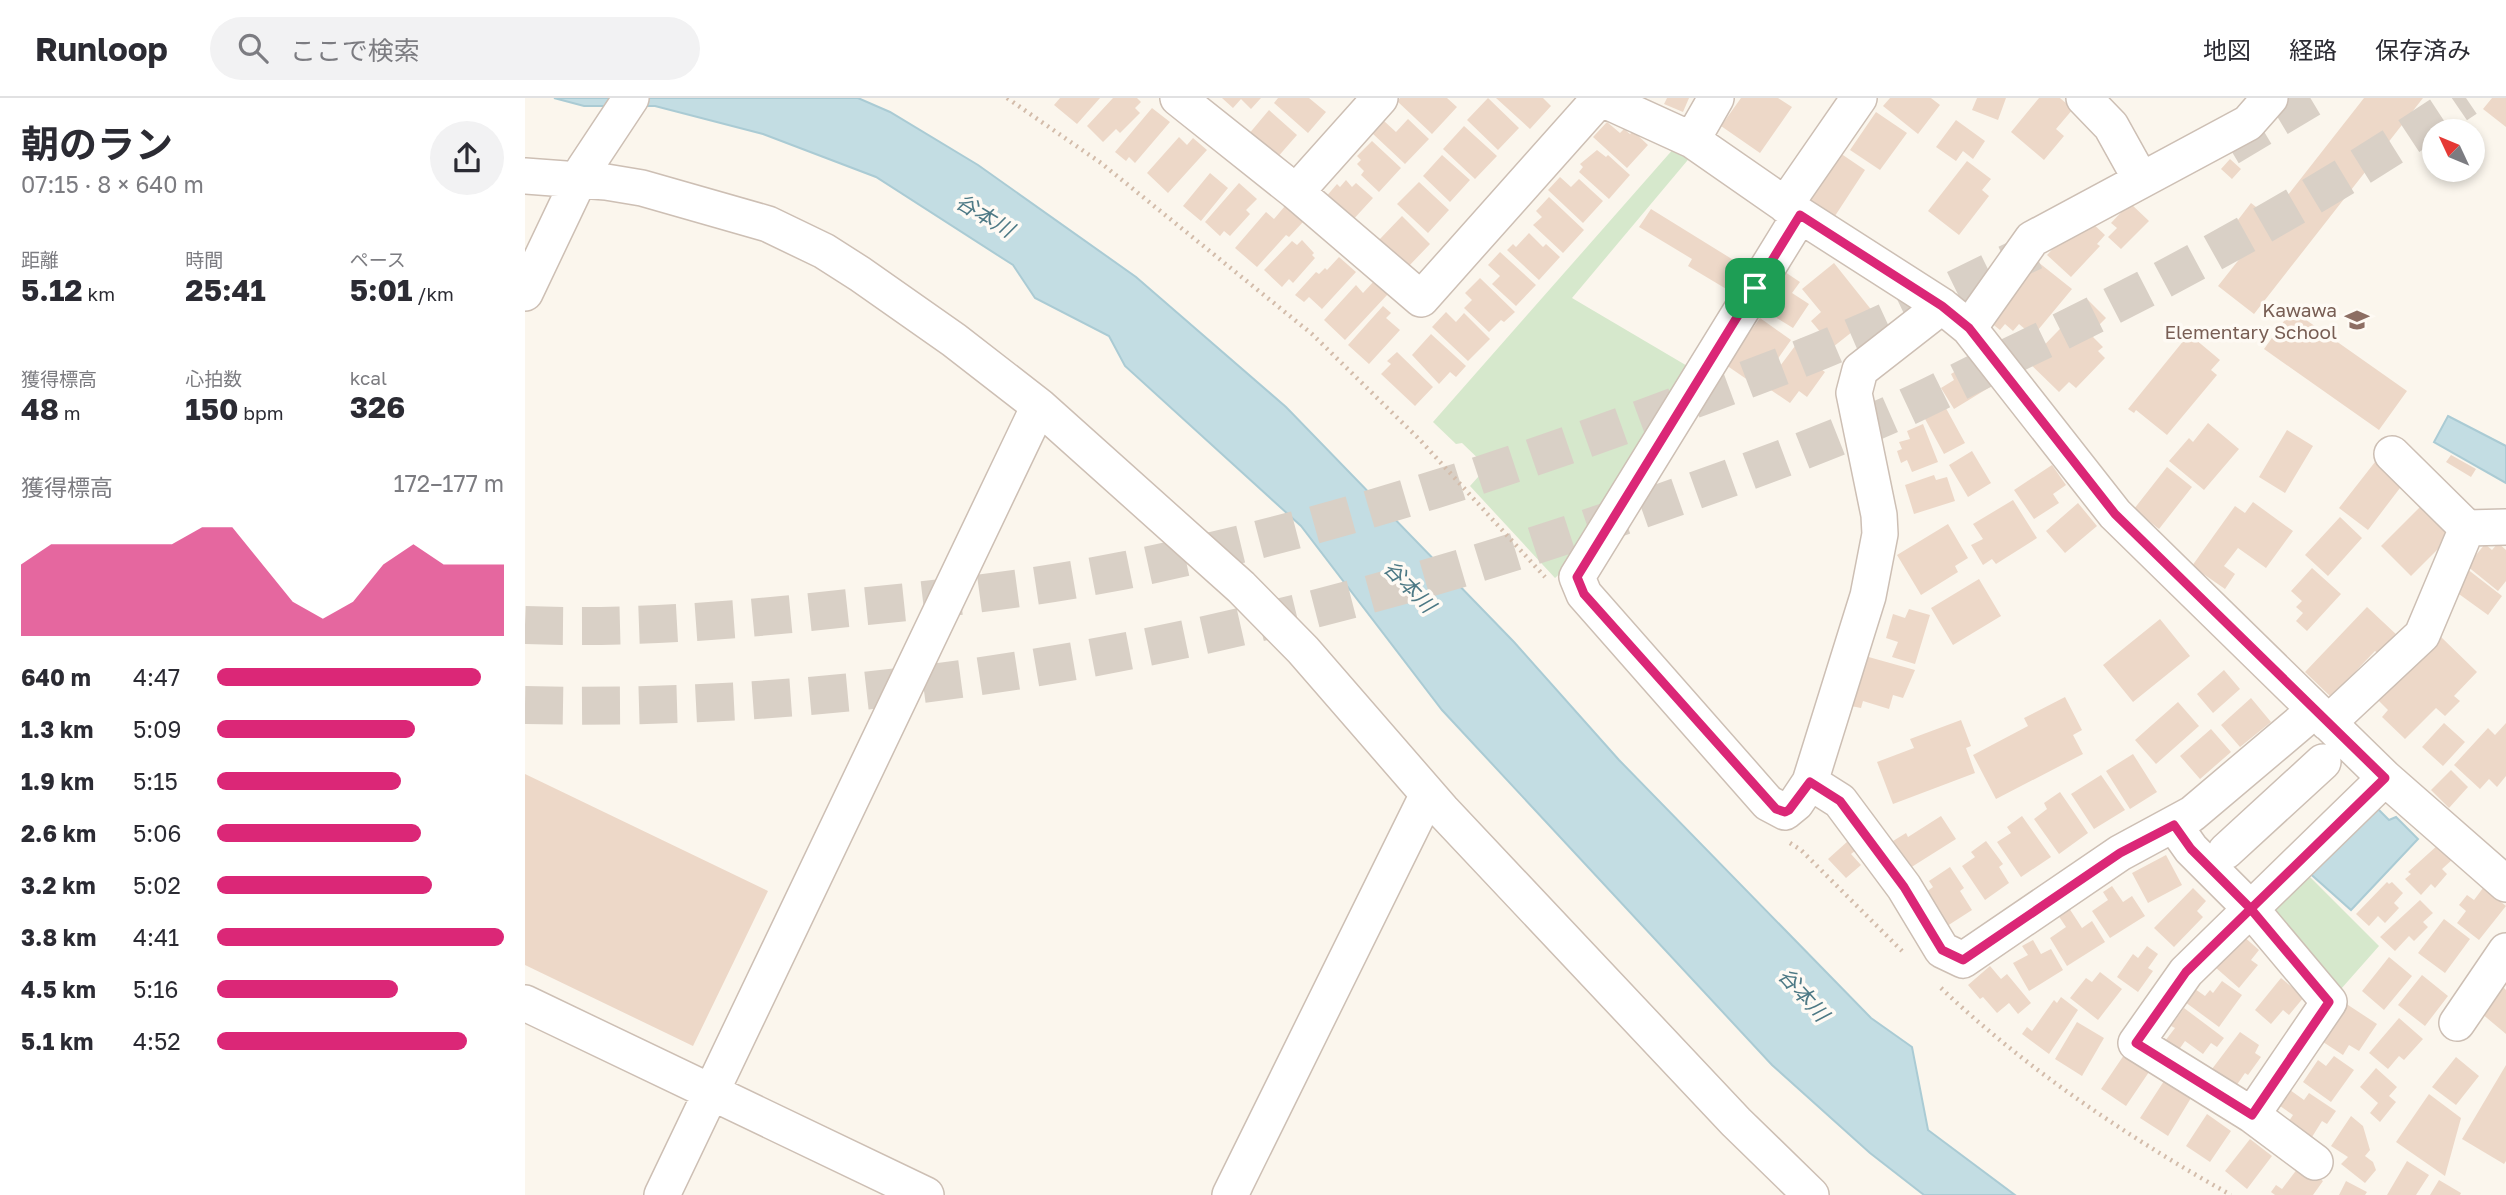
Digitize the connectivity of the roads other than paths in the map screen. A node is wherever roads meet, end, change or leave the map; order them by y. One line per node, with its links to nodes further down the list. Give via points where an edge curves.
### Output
1 (631, 98): 10 (street)
2 (1178, 98): 13 (street)
3 (1380, 98): 13 (street)
4 (1600, 98): 9 (street); 13 (street, via 1421,299)
5 (1716, 98): 9 (street)
6 (1859, 98): 14 (street)
7 (2084, 98): 12 (street, via 2112,126)
8 (2270, 98): 12 (street, via 2248,123)
9 (1692, 140): 14 (street)
10 (582, 174): 11 (street); 15 (street); 17 (street, via 768,224 824,251 954,340)
11 (525, 176)
12 (2141, 180): 16 (street, via 2032,239)
13 (1296, 192)
14 (1793, 210): 16 (street); 24 (street, via 1577,577 1584,594 1768,803 1785,812)
15 (525, 293)
16 (1956, 317): 21 (street, via 2115,514); 24 (street, via 1860,370 1854,393 1880,534 1868,596)
17 (1039, 407): 25 (street, via 1241,587 1303,650); 35 (street)
18 (2392, 454): 20 (street)
19 (2506, 527): 20 (street)
20 (2467, 528): 21 (street, via 2422,635)
21 (2322, 716): 23 (street); 27 (street)
22 (2323, 762): 26 (street)
23 (2385, 778): 28 (street); 30 (street)
24 (1810, 782): 27 (street, via 1840,801 1904,887 1942,950 1963,960 2120,853)
25 (1427, 794): 38 (street); 41 (street)
26 (2275, 805): 28 (street); 29 (street)
27 (2174, 825): 31 (street, via 2191,849)
28 (2315, 846): 31 (street)
29 (2226, 850)
30 (2500, 868)
31 (2250, 908): 36 (street, via 2329,1002); 36 (street, via 2186,972 2136,1043)
32 (2506, 951): 34 (street)
33 (525, 1003): 35 (street)
34 (2457, 1023)
35 (711, 1092): 39 (street); 40 (street)
36 (2252, 1115): 37 (street)
37 (2315, 1162)
38 (1807, 1194)
39 (661, 1195)
40 (926, 1195)
41 (1230, 1195)

